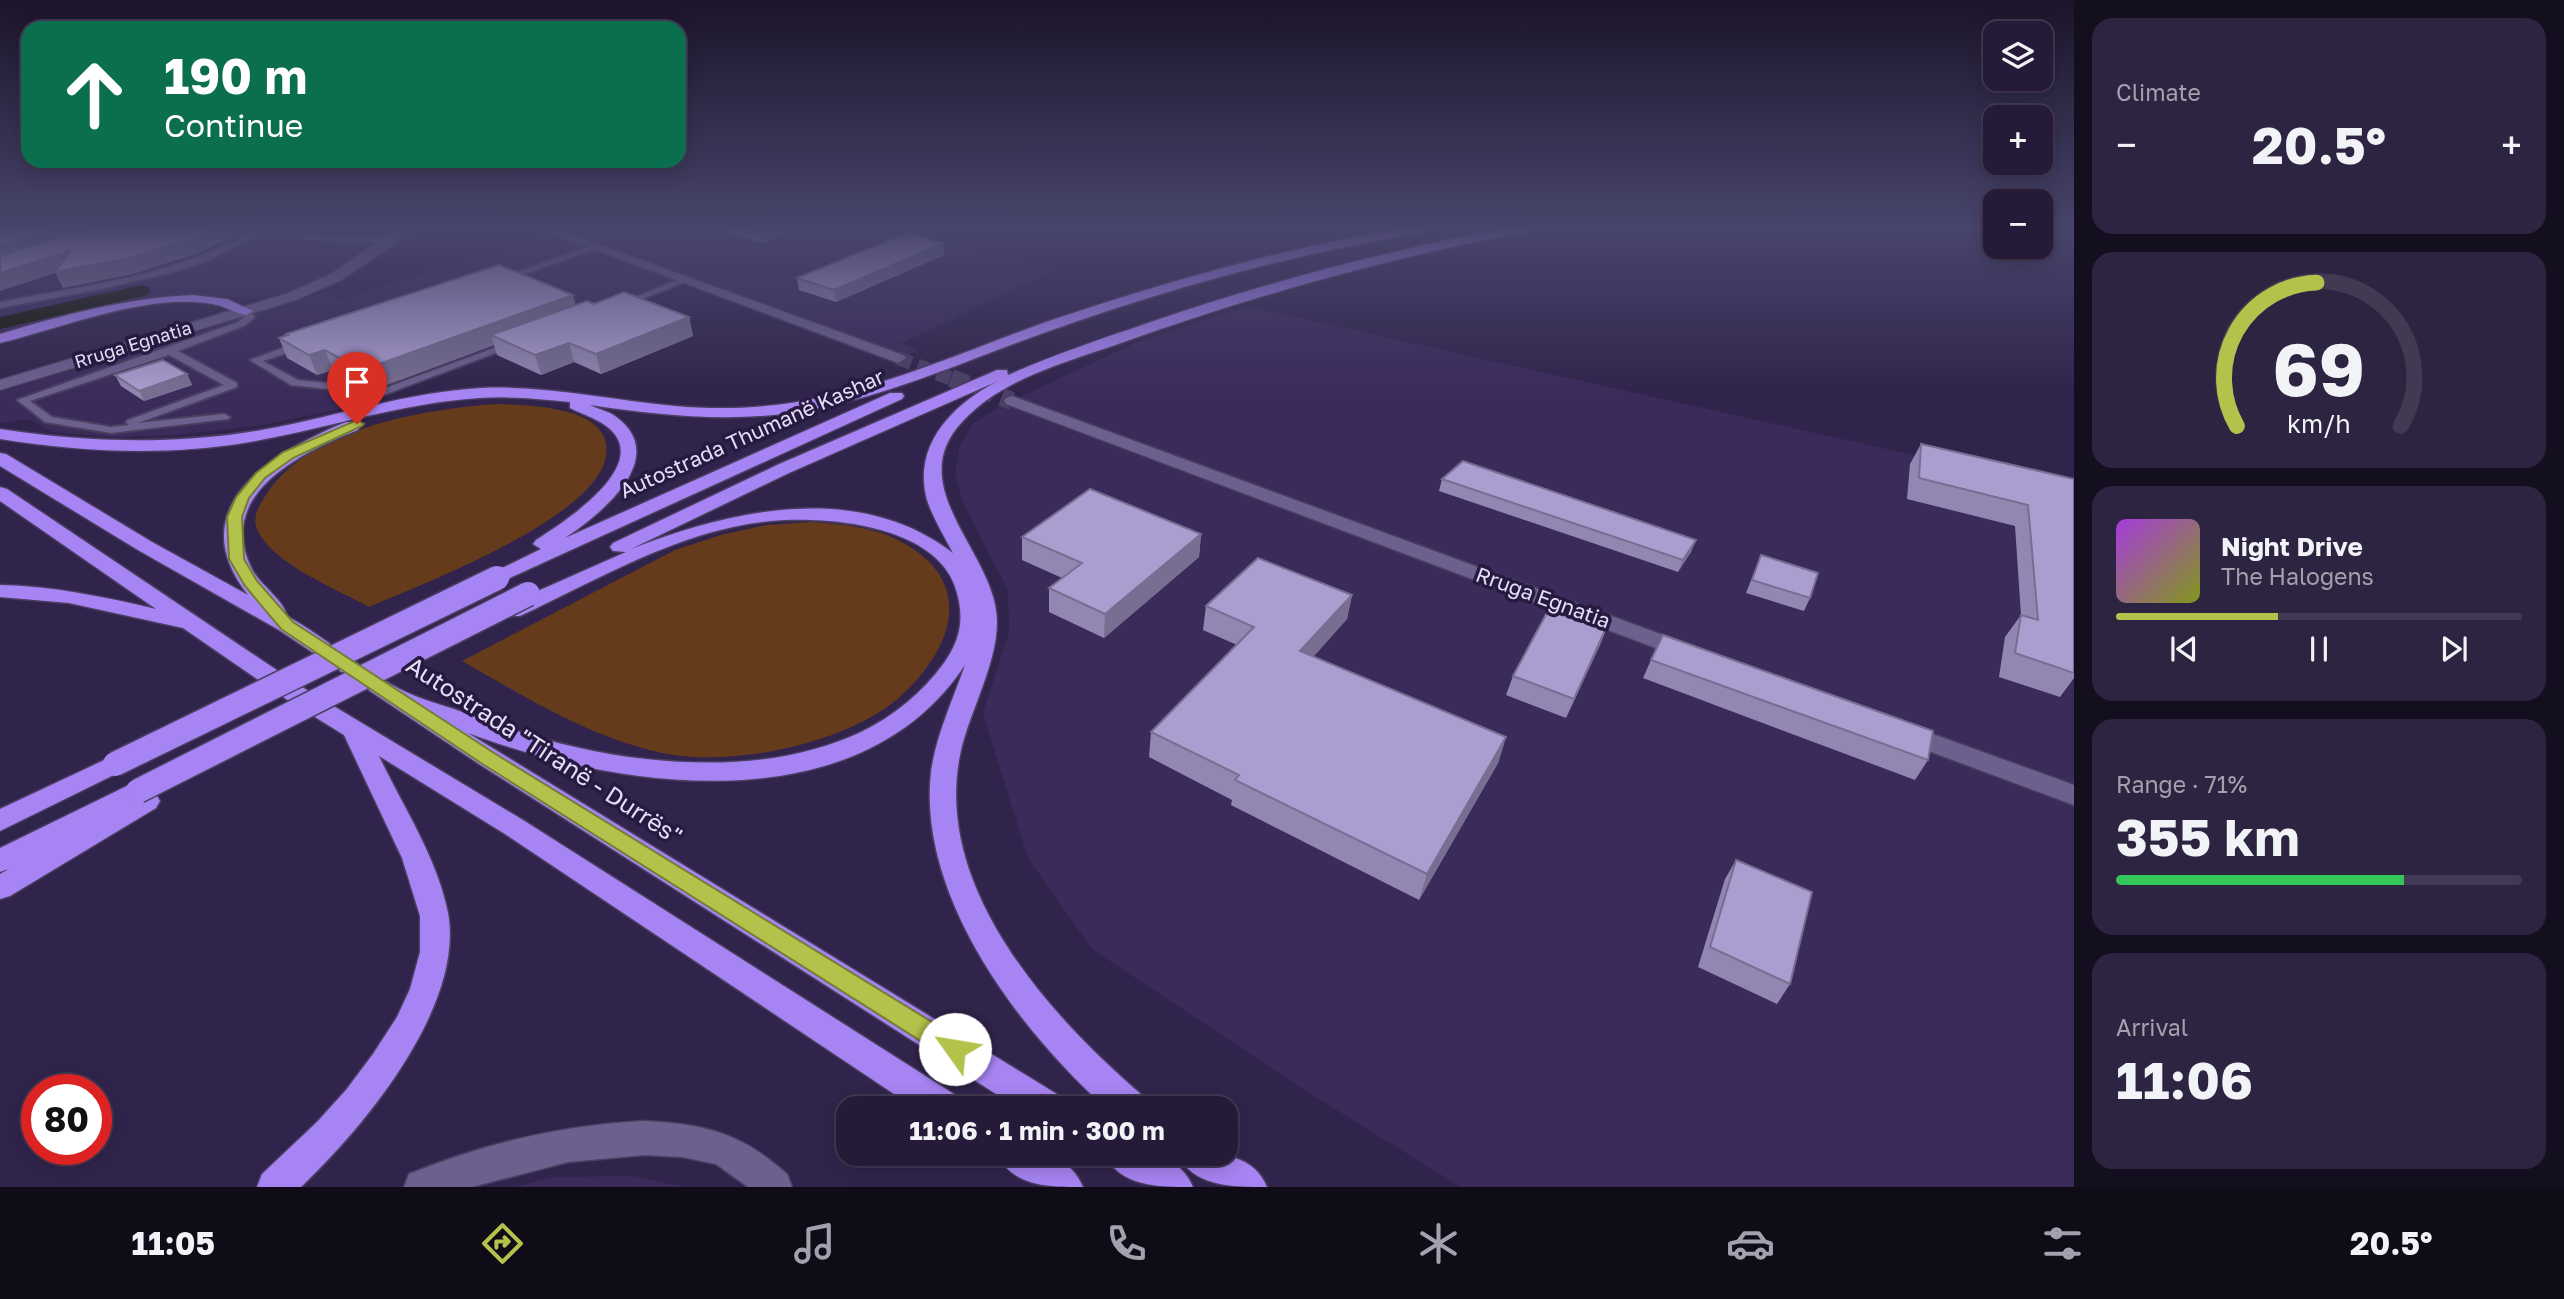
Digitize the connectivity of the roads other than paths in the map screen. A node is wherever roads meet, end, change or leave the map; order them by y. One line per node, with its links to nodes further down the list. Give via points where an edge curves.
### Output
1 (110, 282): 9 (lane)
2 (325, 282): 11 (main road, Rruga Egnatia)
3 (680, 282): 10 (lane)
4 (693, 282): 16 (main road)
5 (1198, 282): 21 (highway, via 1045,328 896,383 777,410 684,412 501,391 422,401 206,443 103,445)
6 (1199, 282): 24 (highway, Autostrada Thumanë Kashar, via 1035,340 864,409)
7 (1241, 282): 26 (highway, Autostrada Thumanë Kashar, via 991,377 783,469)
8 (1241, 282): 42 (highway, via 993,390 947,429 933,465 939,509 977,575 987,614 985,637 945,769 942,796 955,867 972,909 1035,1009 1075,1057)
9 (0, 305)
10 (610, 308)
11 (246, 311): 12 (highway, via 213,299 172,299); 15 (lane, via 250,317 242,324); 17 (main road, Rruga Egnatia)
12 (0, 339)
13 (520, 342): 14 (lane, via 362,400 338,387 295,383 255,360)
14 (306, 343)
15 (170, 351): 20 (lane, via 233,385); 20 (lane, via 22,400 48,420)
16 (898, 358)
17 (0, 385)
18 (1012, 401): 29 (main road, Rruga Egnatia)
19 (224, 417): 20 (lane)
20 (111, 430)
21 (0, 434)
22 (0, 458): 28 (highway, Autostrada "Tiranë - Durrës")
23 (0, 493): 27 (highway)
24 (498, 575): 28 (highway, via 578,521 618,484 629,452 627,441 608,419 542,399 451,401 357,424 288,455 260,475 234,517 237,559); 33 (highway, Autostrada Thumanë Kashar, bridge)
25 (0, 591): 27 (highway, via 91,600)
26 (533, 597): 30 (highway, via 705,528 766,516 823,514 894,526 933,547 962,579 973,618 954,666 926,701 902,718 831,753 756,769 669,771 622,766 537,747); 35 (highway, Autostrada Thumanë Kashar, bridge, via 391,663)
27 (193, 625): 32 (highway)
28 (287, 625): 30 (highway, Autostrada "Tiranë - Durrës")
29 (1705, 658)
30 (398, 698): 41 (highway, Autostrada "Tiranë - Durrës")
31 (1882, 724): 34 (main road)
32 (354, 730): 40 (highway, via 514,827); 46 (highway, via 413,846 435,919 433,956 421,1000 368,1090 313,1154)
33 (113, 761): 36 (highway); 37 (highway)
34 (2074, 795)
35 (143, 796): 38 (highway); 39 (highway)
36 (0, 805)
37 (0, 821)
38 (0, 861)
39 (0, 888)
40 (927, 1096)
41 (1029, 1096)
42 (1118, 1096)
43 (1034, 1166): 49 (highway)
44 (1142, 1166): 50 (highway)
45 (1215, 1166): 51 (highway)
46 (275, 1187)
47 (422, 1187): 48 (main road, via 478,1165 552,1148 670,1138 720,1147)
48 (774, 1187)
49 (1065, 1187)
50 (1175, 1187)
51 (1249, 1187)

